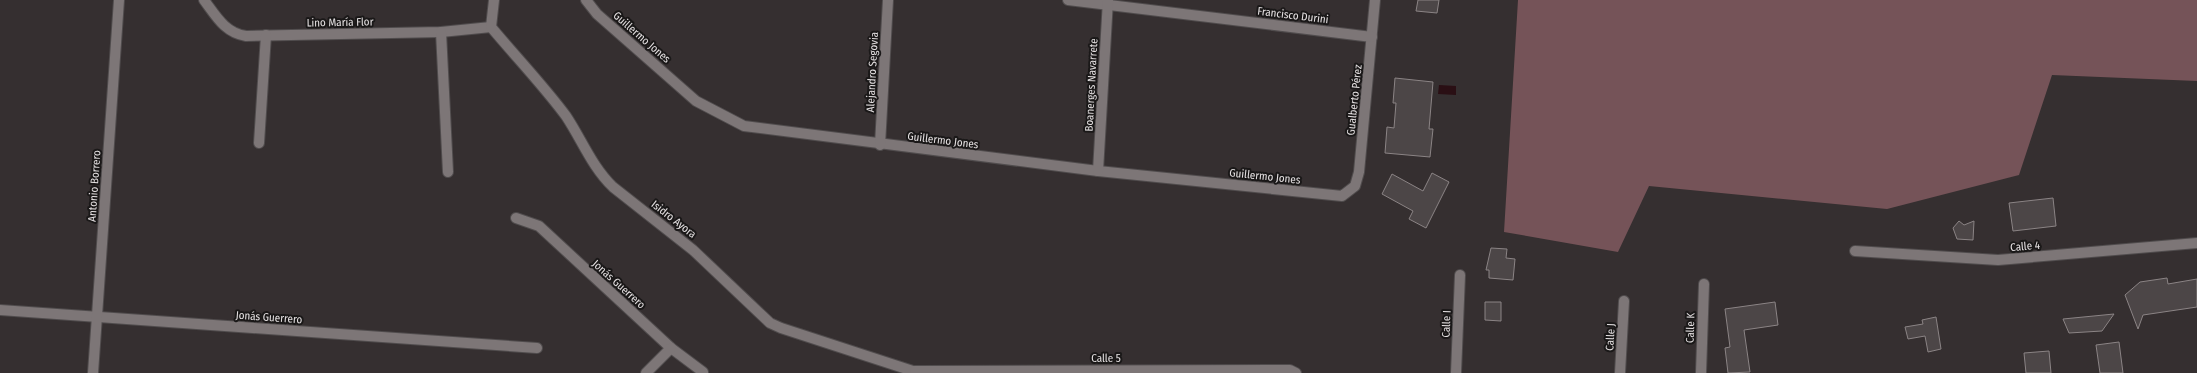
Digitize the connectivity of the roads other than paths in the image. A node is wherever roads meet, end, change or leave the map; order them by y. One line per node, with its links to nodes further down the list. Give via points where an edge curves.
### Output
1 (119, 0): 25 (street, Antonio Borrero)
2 (204, 0): 11 (street, Lino María Flor, via 220,22 230,30 246,36)
3 (494, 0): 9 (street)
4 (586, 0): 14 (street, Guillermo Jones, via 597,14 696,101 719,115 744,126)
5 (888, 0): 14 (street, Alejandro Segovia)
6 (1068, 0): 8 (street, Francisco Durini)
7 (1375, 0): 12 (street, Gualberto Pérez)
8 (1108, 2): 12 (street, Francisco Durini); 15 (street, Boanerges Navarrete)
9 (491, 27): 10 (street, Lino María Flor); 29 (street, Isidro Ayora, via 560,108 601,176 693,250 770,323)
10 (441, 32): 11 (street, Lino María Flor); 16 (street)
11 (266, 35): 13 (street)
12 (1372, 37): 17 (street, Gualberto Pérez, via 1359,172 1355,186)
13 (259, 143)
14 (880, 145): 15 (street, Guillermo Jones)
15 (1098, 171): 17 (street, Guillermo Jones)
16 (448, 172)
17 (1342, 196)
18 (516, 218): 27 (street, Jonás Guerrero, via 539,226)
19 (2197, 243): 20 (street, Calle 4, via 1998,260)
20 (1855, 251)
21 (1460, 275): 33 (street, Calle I)
22 (1704, 284): 35 (street, Calle K)
23 (1624, 301): 34 (street, Calle J)
24 (0, 310): 25 (street, Jonás Guerrero)
25 (97, 317): 26 (street, Jonás Guerrero); 30 (street, Antonio Borrero)
26 (537, 348)
27 (672, 348): 28 (street, Jonás Guerrero); 31 (street)
28 (703, 372)
29 (917, 372): 32 (street, Calle 5, via 1290,370)
30 (93, 373)
31 (646, 373)
32 (1296, 373)
33 (1456, 373)
34 (1620, 373)
35 (1701, 373)

